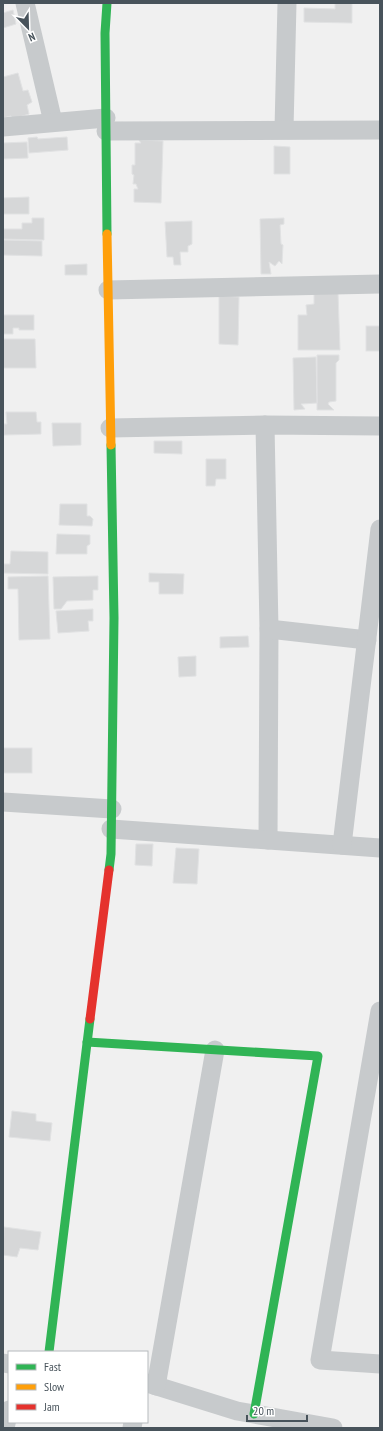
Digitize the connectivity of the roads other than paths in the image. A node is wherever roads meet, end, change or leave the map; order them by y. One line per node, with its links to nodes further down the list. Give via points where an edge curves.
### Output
1 (25, 3): 4 (street)
2 (106, 3): 5 (street)
3 (287, 3): 7 (street)
4 (53, 122): 5 (street); 6 (street)
5 (106, 125): 7 (street); 10 (street)
6 (3, 127)
7 (284, 129): 8 (street)
8 (380, 130)
9 (380, 284): 10 (street)
10 (108, 290): 13 (street)
11 (265, 425): 12 (street); 13 (street); 15 (street)
12 (380, 426)
13 (110, 428): 18 (street, via 114,618)
14 (380, 528): 16 (street)
15 (269, 629): 16 (street); 20 (street)
16 (367, 640): 21 (street)
17 (3, 802): 18 (street)
18 (112, 809): 19 (street)
19 (112, 829): 20 (street); 24 (street)
20 (268, 840): 21 (street)
21 (342, 845): 22 (street)
22 (380, 848)
23 (380, 1012): 27 (street, via 320,1360)
24 (88, 1042): 25 (street); 26 (street)
25 (215, 1050): 28 (street); 30 (street, via 318,1056)
26 (49, 1351)
27 (380, 1364)
28 (152, 1384): 30 (street)
29 (8, 1414): 31 (street)
30 (242, 1418): 32 (street)
31 (5, 1428)
32 (333, 1428)

